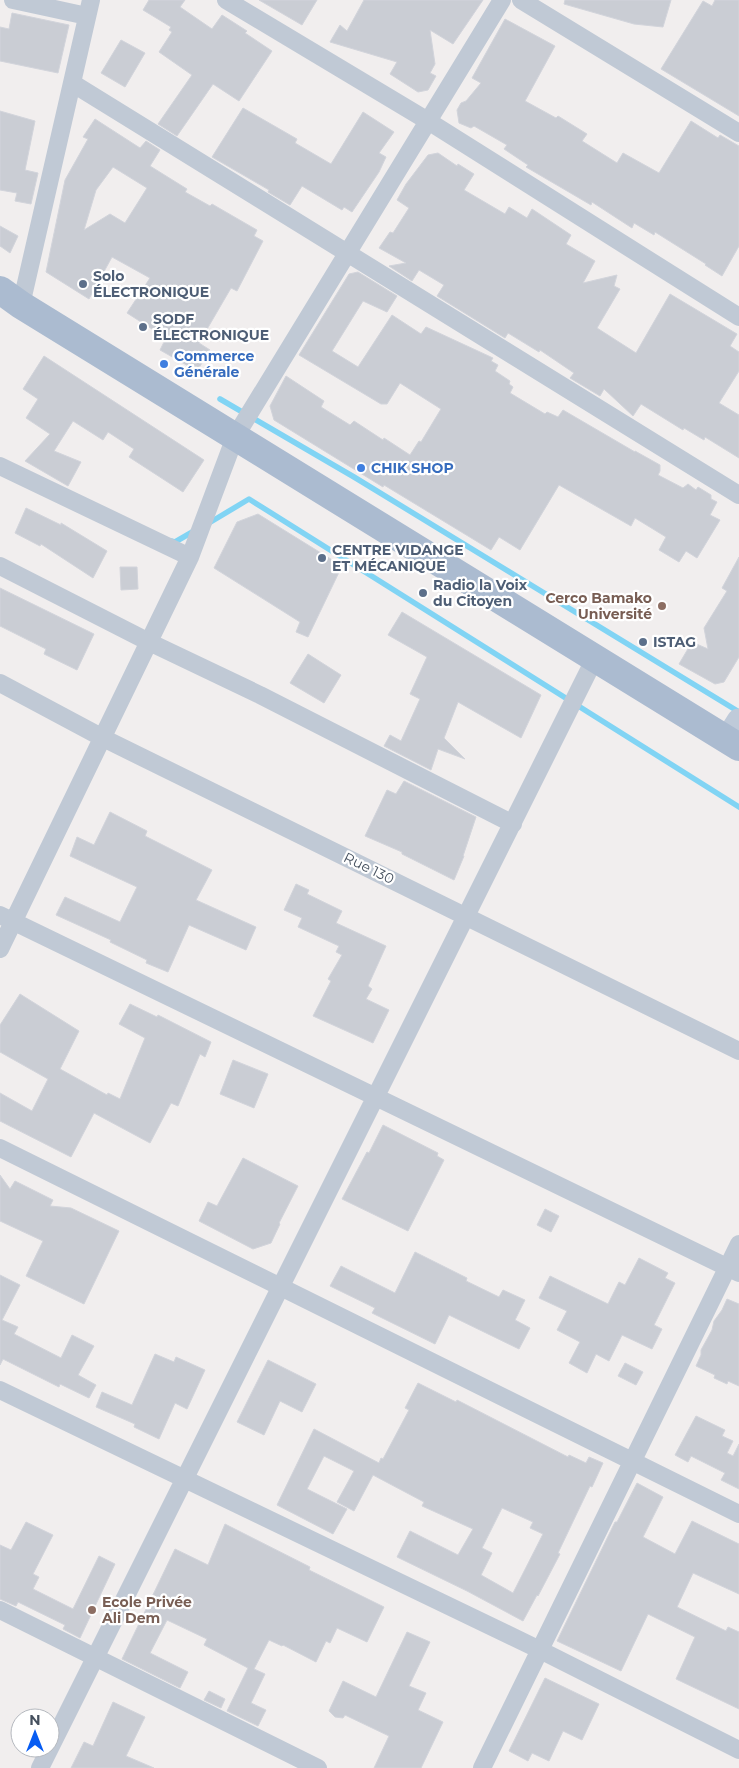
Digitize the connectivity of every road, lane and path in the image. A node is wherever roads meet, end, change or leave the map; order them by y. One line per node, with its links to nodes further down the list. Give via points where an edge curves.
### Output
1 (13, 0): 5 (street)
2 (226, 0): 7 (street)
3 (502, 0): 7 (street)
4 (521, 0): 8 (street)
5 (89, 8): 6 (street)
6 (72, 82): 9 (street); 10 (street)
7 (428, 121): 9 (street); 11 (street)
8 (739, 133)
9 (348, 253): 12 (street); 14 (street)
10 (11, 297): 12 (main road)
11 (739, 317)
12 (235, 436): 15 (street); 18 (main road)
13 (0, 466): 15 (street)
14 (739, 495)
15 (190, 557): 17 (street)
16 (0, 566): 17 (street)
17 (149, 642): 21 (street); 22 (street)
18 (596, 658): 20 (main road); 22 (street)
19 (0, 683): 21 (street, Rue 130)
20 (735, 736)
21 (103, 738): 23 (street, Rue 130); 24 (street)
22 (512, 824): 23 (street)
23 (466, 916): 26 (street, Rue 130); 27 (street)
24 (7, 918): 25 (street); 27 (street)
25 (0, 950)
26 (739, 1051)
27 (376, 1097): 30 (street); 31 (street)
28 (0, 1148): 31 (street)
29 (739, 1244): 30 (street)
30 (733, 1270): 33 (street)
31 (281, 1287): 33 (street); 34 (street)
32 (0, 1390): 34 (street)
33 (633, 1461): 35 (street); 37 (street)
34 (185, 1478): 37 (street); 38 (street)
35 (739, 1514)
36 (0, 1610): 38 (street)
37 (540, 1650): 40 (street); 42 (street)
38 (95, 1658): 39 (street); 41 (street)
39 (60, 1728)
40 (739, 1750)
41 (318, 1768)
42 (482, 1768)

